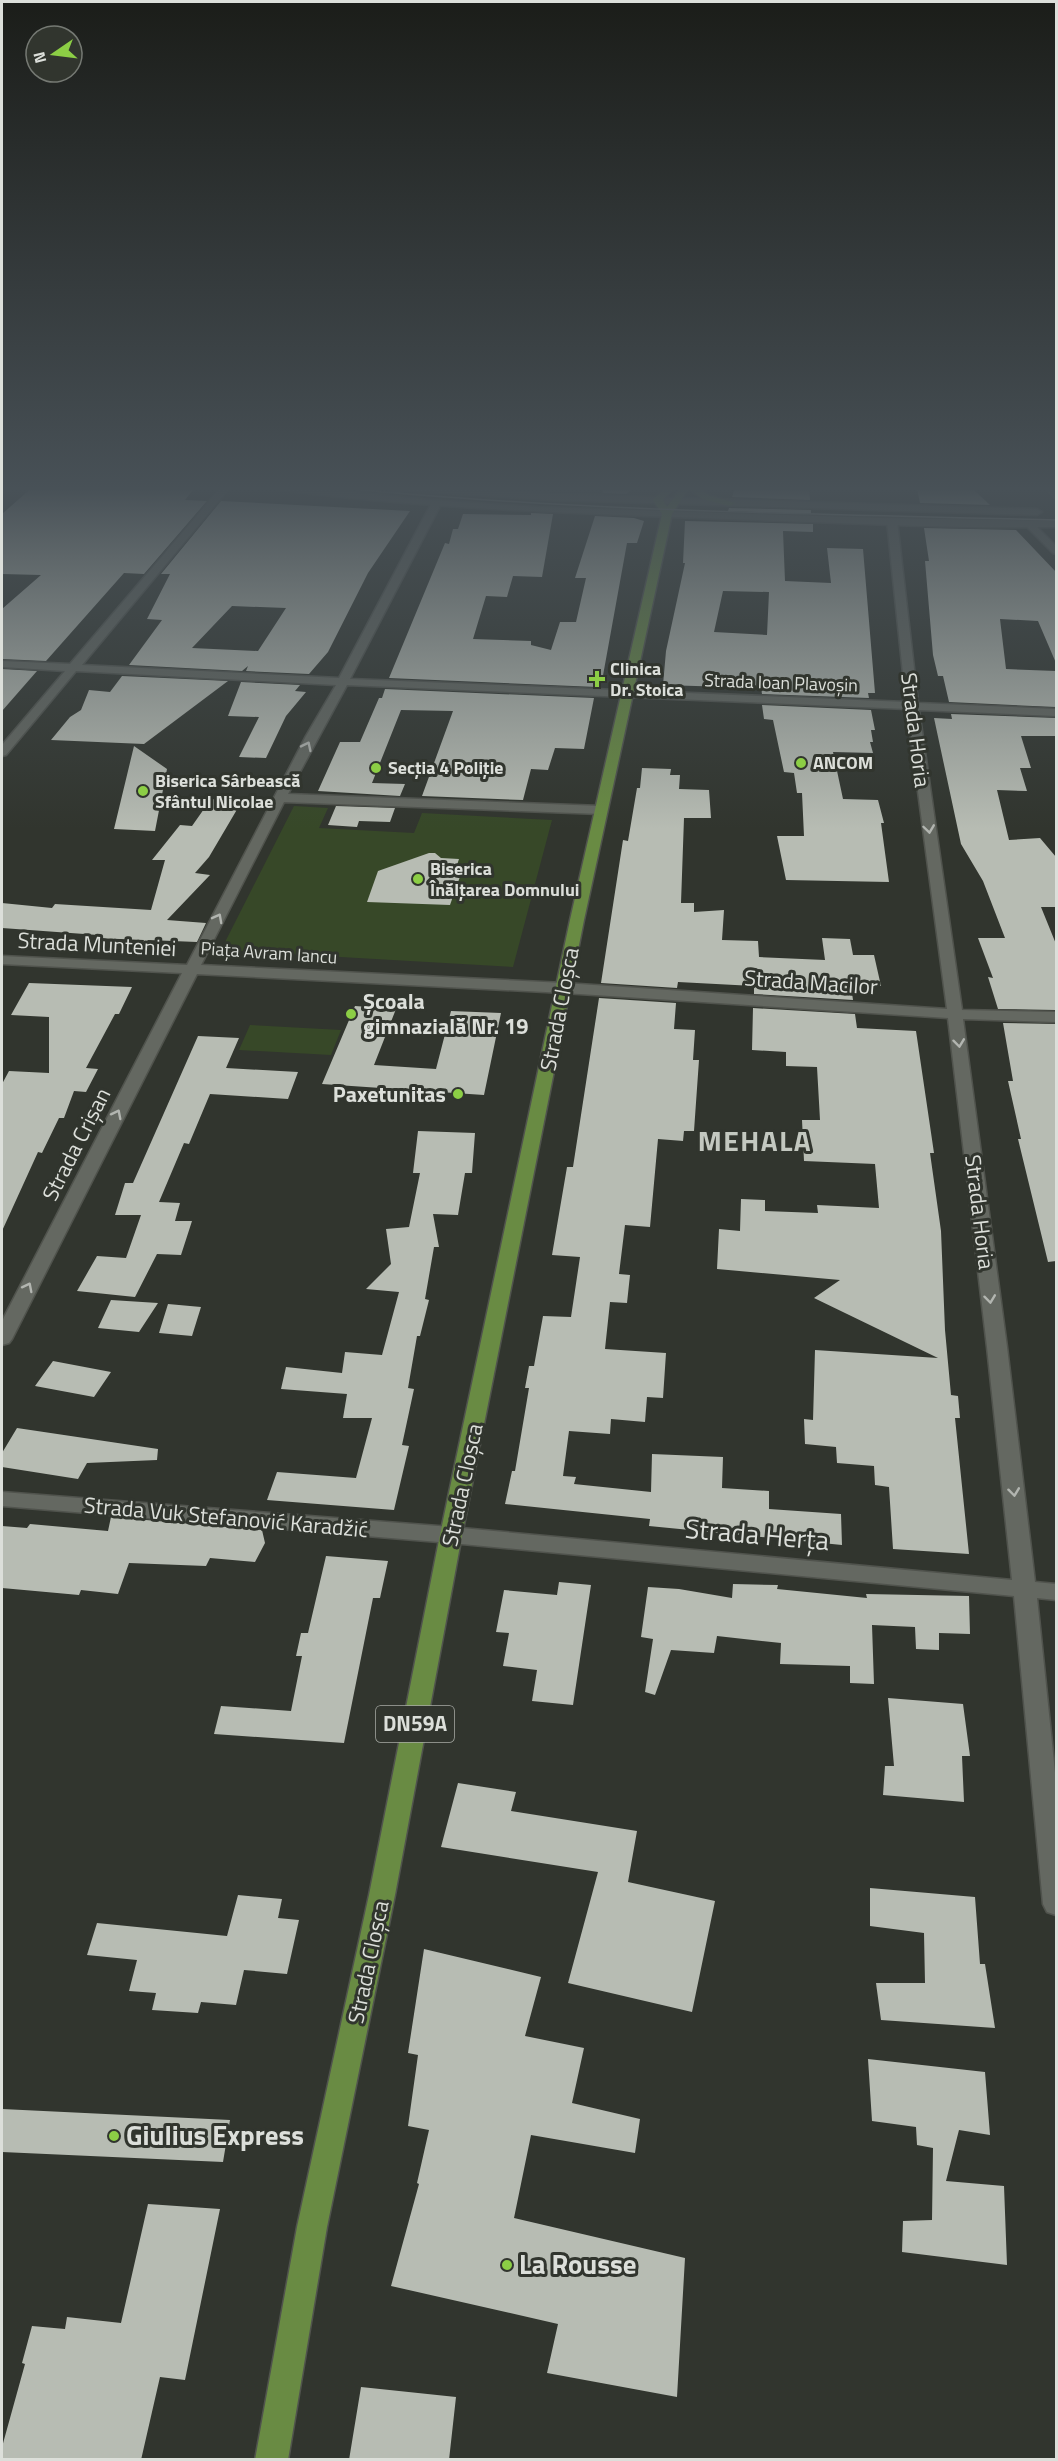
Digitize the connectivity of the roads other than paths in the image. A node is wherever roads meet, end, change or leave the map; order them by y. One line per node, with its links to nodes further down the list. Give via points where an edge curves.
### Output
1 (131, 600): 6 (street)
2 (386, 600): 7 (street)
3 (648, 600): 8 (main road, Strada Cloșca / DN59A)
4 (900, 600): 9 (street, Strada Horia)
5 (2, 664): 6 (street, Strada Ioan Plavoșin)
6 (75, 667): 7 (street, Strada Ioan Plavoșin); 11 (street)
7 (343, 682): 8 (street, Strada Ioan Plavoșin); 12 (street, one-way to 7)
8 (628, 694): 9 (street, Strada Ioan Plavoșin); 13 (main road, Strada Cloșca / DN59A)
9 (911, 706): 10 (street, Strada Ioan Plavoșin); 17 (street, Strada Horia, one-way to 17)
10 (1056, 712)
11 (2, 752)
12 (281, 798): 13 (street); 15 (street, Piața Avram Iancu, one-way to 12)
13 (600, 810): 16 (main road, Strada Cloșca / DN59A)
14 (2, 960): 15 (street, Strada Munteniei)
15 (191, 970): 16 (street, Piața Avram Iancu); 19 (street, Strada Crișan, one-way to 15)
16 (564, 988): 17 (street, Strada Macilor); 21 (main road, Strada Cloșca / DN59A)
17 (956, 1014): 18 (street, Strada Macilor); 22 (street, Strada Horia, one-way to 22)
18 (1056, 1017)
19 (2, 1339)
20 (2, 1499): 21 (street, Strada Vuk Stefanović Karadžić)
21 (452, 1535): 22 (street, Strada Herța); 25 (main road, Strada Cloșca / DN59A, via 312,2227)
22 (1026, 1589): 23 (street, Strada Herța); 24 (street, Strada Horia)
23 (1056, 1592)
24 (1056, 1905)
25 (271, 2460)

